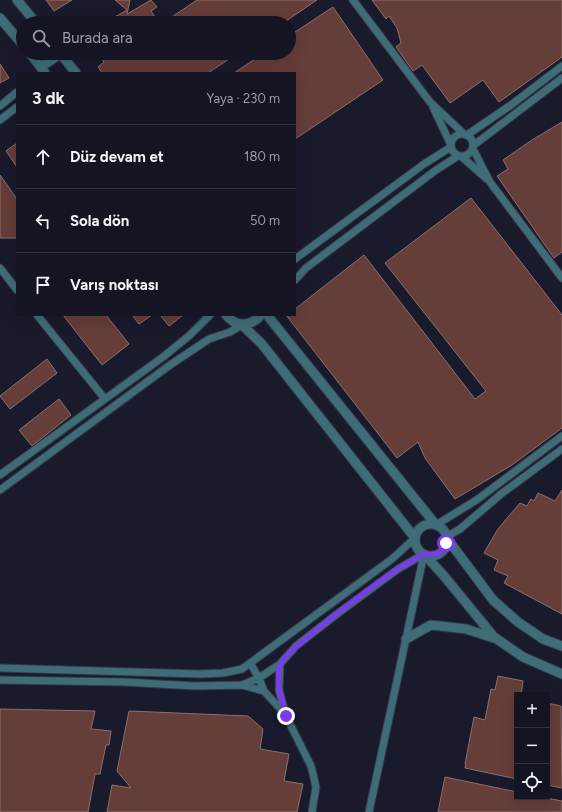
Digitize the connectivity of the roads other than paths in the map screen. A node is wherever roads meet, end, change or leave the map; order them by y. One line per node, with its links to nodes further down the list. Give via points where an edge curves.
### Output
1 (18, 0): 3 (street)
2 (353, 0): 14 (street)
3 (31, 16)
4 (0, 18): 5 (street)
5 (16, 37)
6 (34, 60): 10 (street)
7 (53, 60): 10 (street)
8 (66, 60): 11 (street)
9 (562, 66): 18 (street, via 511,105)
10 (41, 71)
11 (75, 72)
12 (562, 78): 20 (street)
13 (16, 93): 15 (street)
14 (430, 102): 18 (street); 19 (street)
15 (0, 106)
16 (16, 108): 17 (street)
17 (0, 120)
18 (465, 134): 19 (street, via 455,137); 20 (street, via 471,138)
19 (451, 146): 21 (street, via 455,154); 23 (street)
20 (473, 147): 21 (street, via 469,154); 22 (street)
21 (460, 156): 22 (street); 26 (street, via 436,170 306,268)
22 (490, 182): 25 (street)
23 (296, 258)
24 (0, 268): 27 (street)
25 (562, 278)
26 (296, 279)
27 (16, 289)
28 (38, 316): 34 (street)
29 (209, 316): 34 (street, via 174,348)
30 (227, 316): 33 (street, via 232,322)
31 (259, 316): 33 (street, via 253,322)
32 (268, 316): 39 (street)
33 (242, 325): 38 (street, via 209,339 177,360); 41 (street, via 261,343)
34 (105, 399): 37 (street)
35 (562, 436): 39 (street, via 478,499)
36 (562, 449): 40 (street, via 501,494 460,529)
37 (0, 476)
38 (0, 490)
39 (436, 525): 40 (street, via 442,529); 41 (street, via 423,526)
40 (446, 537): 42 (street, via 444,548 439,553); 45 (street, via 493,600 543,639)
41 (415, 538): 42 (street, via 416,547); 46 (street, via 392,559)
42 (424, 554): 43 (street); 44 (street); 47 (street, via 398,569 337,614 296,646)
43 (406, 638): 44 (street, via 431,625 466,629); 56 (street)
44 (496, 638): 49 (street, via 523,657)
45 (562, 646)
46 (250, 663): 48 (street, via 242,669 200,674); 50 (street)
47 (280, 664): 50 (street); 54 (street, via 279,690)
48 (0, 668)
49 (562, 674)
50 (259, 678): 52 (street); 53 (street)
51 (0, 680): 52 (street)
52 (242, 685): 53 (street)
53 (264, 691): 54 (street)
54 (286, 716): 55 (street, via 311,766 316,787)
55 (312, 812)
56 (369, 812)

